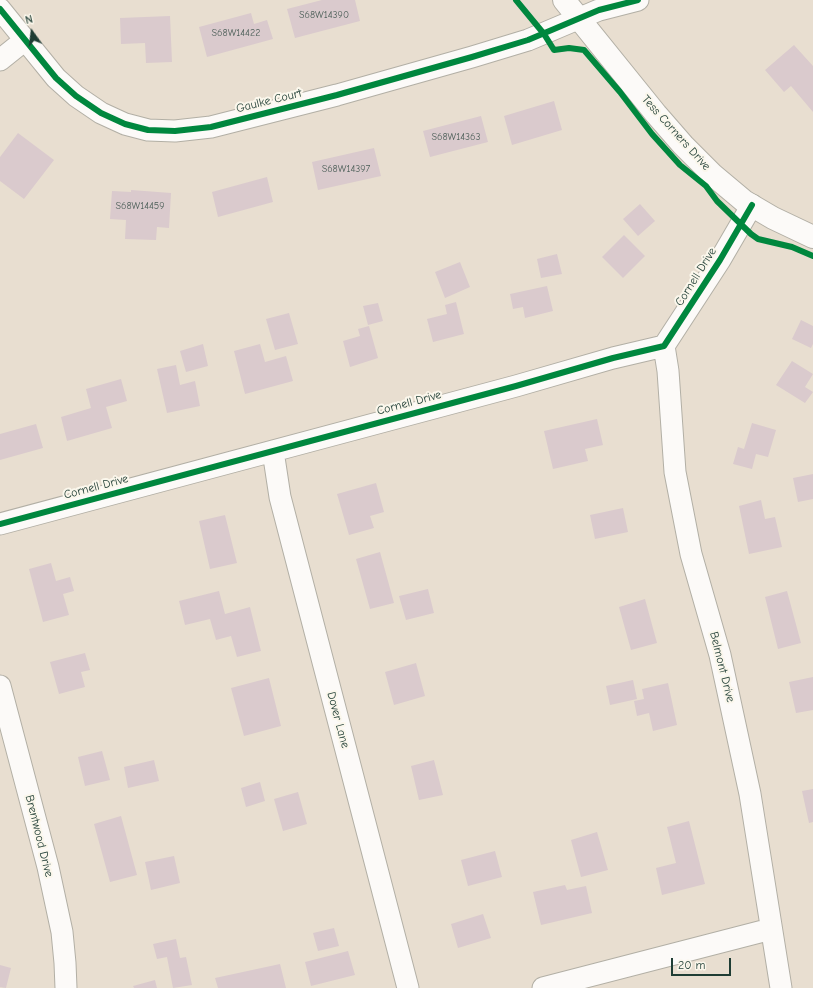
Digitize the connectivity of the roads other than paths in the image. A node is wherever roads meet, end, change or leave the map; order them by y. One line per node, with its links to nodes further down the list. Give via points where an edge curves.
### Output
1 (564, 0): 4 (street, Tess Corners Drive)
2 (638, 0): 4 (street, Gaulke Court, via 611,6)
3 (0, 9): 5 (street, Gaulke Court)
4 (579, 18): 5 (street, Gaulke Court, via 528,40 337,95 211,127 175,131 148,130 125,124 101,113 56,78); 7 (street, Tess Corners Drive, via 683,145 713,174)
5 (25, 40): 6 (street)
6 (0, 60)
7 (752, 205): 8 (street, Tess Corners Drive); 9 (street, Cornell Drive)
8 (813, 237)
9 (664, 346): 10 (street, Cornell Drive); 13 (street, Belmont Drive, via 675,472 691,554 729,694 750,794)
10 (273, 451): 11 (street, Cornell Drive); 15 (street, Dover Lane, via 280,497)
11 (0, 524)
12 (0, 686): 14 (street, Brentwood Drive, via 48,867 62,932)
13 (771, 929): 16 (street); 17 (street, Belmont Drive)
14 (66, 988)
15 (408, 988)
16 (543, 988)
17 (781, 988)

